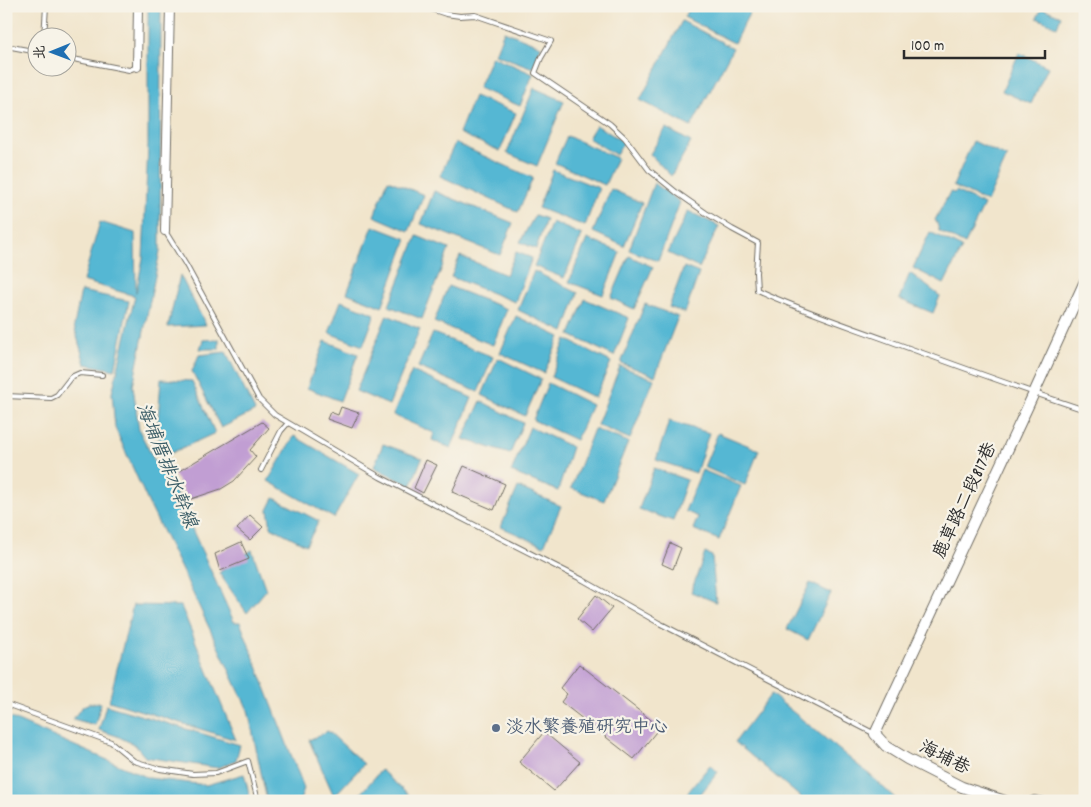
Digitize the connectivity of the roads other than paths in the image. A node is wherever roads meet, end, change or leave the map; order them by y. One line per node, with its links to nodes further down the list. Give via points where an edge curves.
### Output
1 (46, 6): 5 (lane)
2 (138, 6): 9 (street)
3 (170, 6): 10 (street)
4 (422, 6): 13 (lane, via 446,14 475,16 552,41 535,73 610,124 650,170 676,192 758,243 757,290)
5 (45, 28)
6 (6, 46): 7 (lane)
7 (28, 50)
8 (78, 60): 9 (lane, via 129,70)
9 (137, 67)
10 (165, 231): 16 (lane, via 259,399 274,415)
11 (1085, 281): 13 (street, 鹿草路二段817巷)
12 (102, 375): 14 (lane, via 80,373 71,377 57,395 50,398)
13 (1034, 393): 15 (lane); 19 (street, 鹿草路二段817巷)
14 (6, 396)
15 (1085, 410)
16 (288, 423): 17 (lane); 19 (lane, via 380,477)
17 (261, 470)
18 (6, 704): 20 (lane, via 111,742 134,761 160,769 193,774 216,773 248,761)
19 (875, 734): 21 (street, 海埔巷, via 886,746 915,764 962,787)
20 (258, 801)
21 (1005, 801)
22 (1027, 801): 23 (lane, via 1034,798)
23 (1050, 801)

